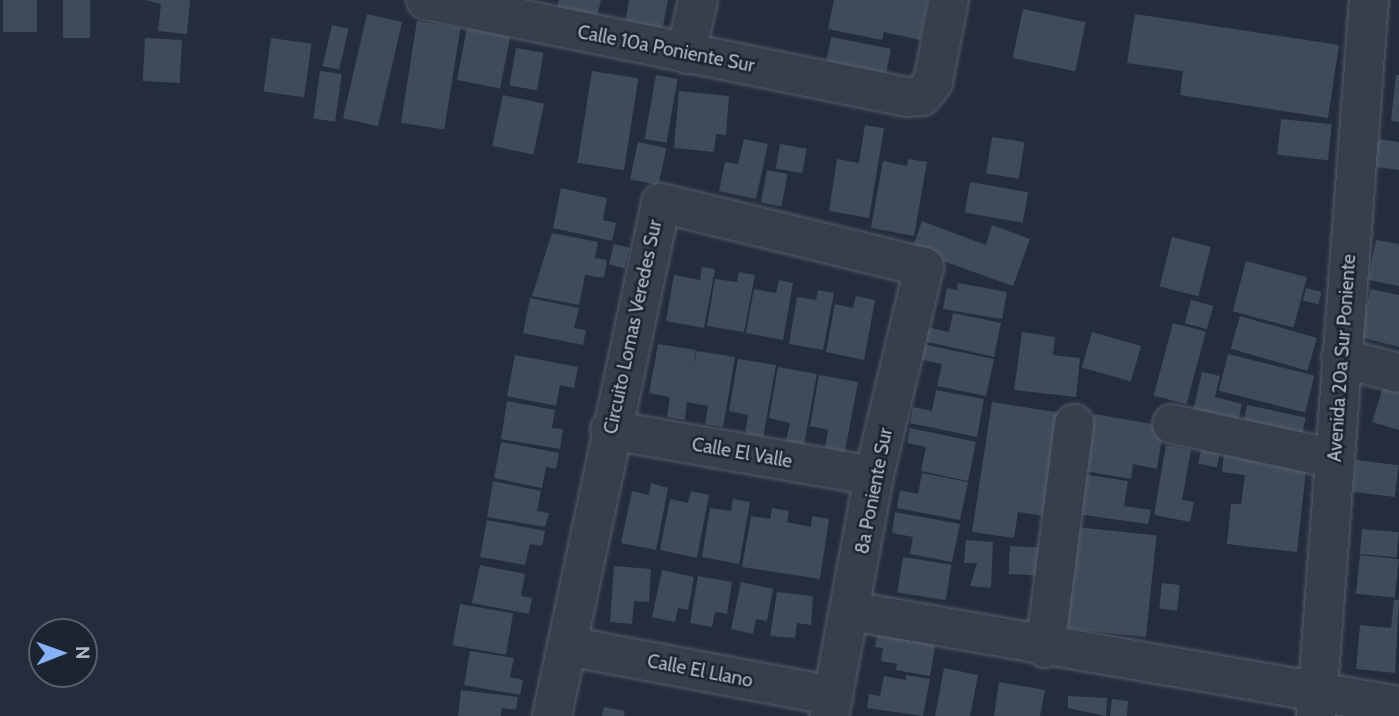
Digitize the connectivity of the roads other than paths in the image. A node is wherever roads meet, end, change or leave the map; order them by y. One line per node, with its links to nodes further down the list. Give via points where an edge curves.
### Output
1 (426, 0): 5 (street, Calle 10a Poniente Sur)
2 (698, 0): 5 (street)
3 (949, 0): 5 (street, Calle 10a Poniente Sur, via 933,82 922,96 907,97)
4 (1369, 0): 7 (street, Avenida 20a Sur Poniente)
5 (685, 54)
6 (924, 267): 11 (street, Circuito Lomas Veredes Sur, via 661,203); 13 (street, 8a Poniente Sur)
7 (1341, 358): 8 (street); 12 (street, Avenida 20a Sur Poniente)
8 (1399, 373)
9 (1074, 424): 16 (street)
10 (1172, 424): 12 (street)
11 (610, 430): 13 (street, Calle El Valle); 15 (street, Circuito Lomas Veredes Sur)
12 (1335, 459): 17 (street, Avenida 20a Sur Poniente)
13 (874, 476): 14 (street, 8a Poniente Sur)
14 (851, 611): 16 (street); 18 (street, 8a Poniente Sur)
15 (567, 646): 18 (street, Calle El Llano); 20 (street, Circuito Lomas Veredes Sur)
16 (1045, 648): 17 (street)
17 (1317, 703): 19 (street)
18 (831, 706)
19 (1399, 706)
20 (552, 716)

